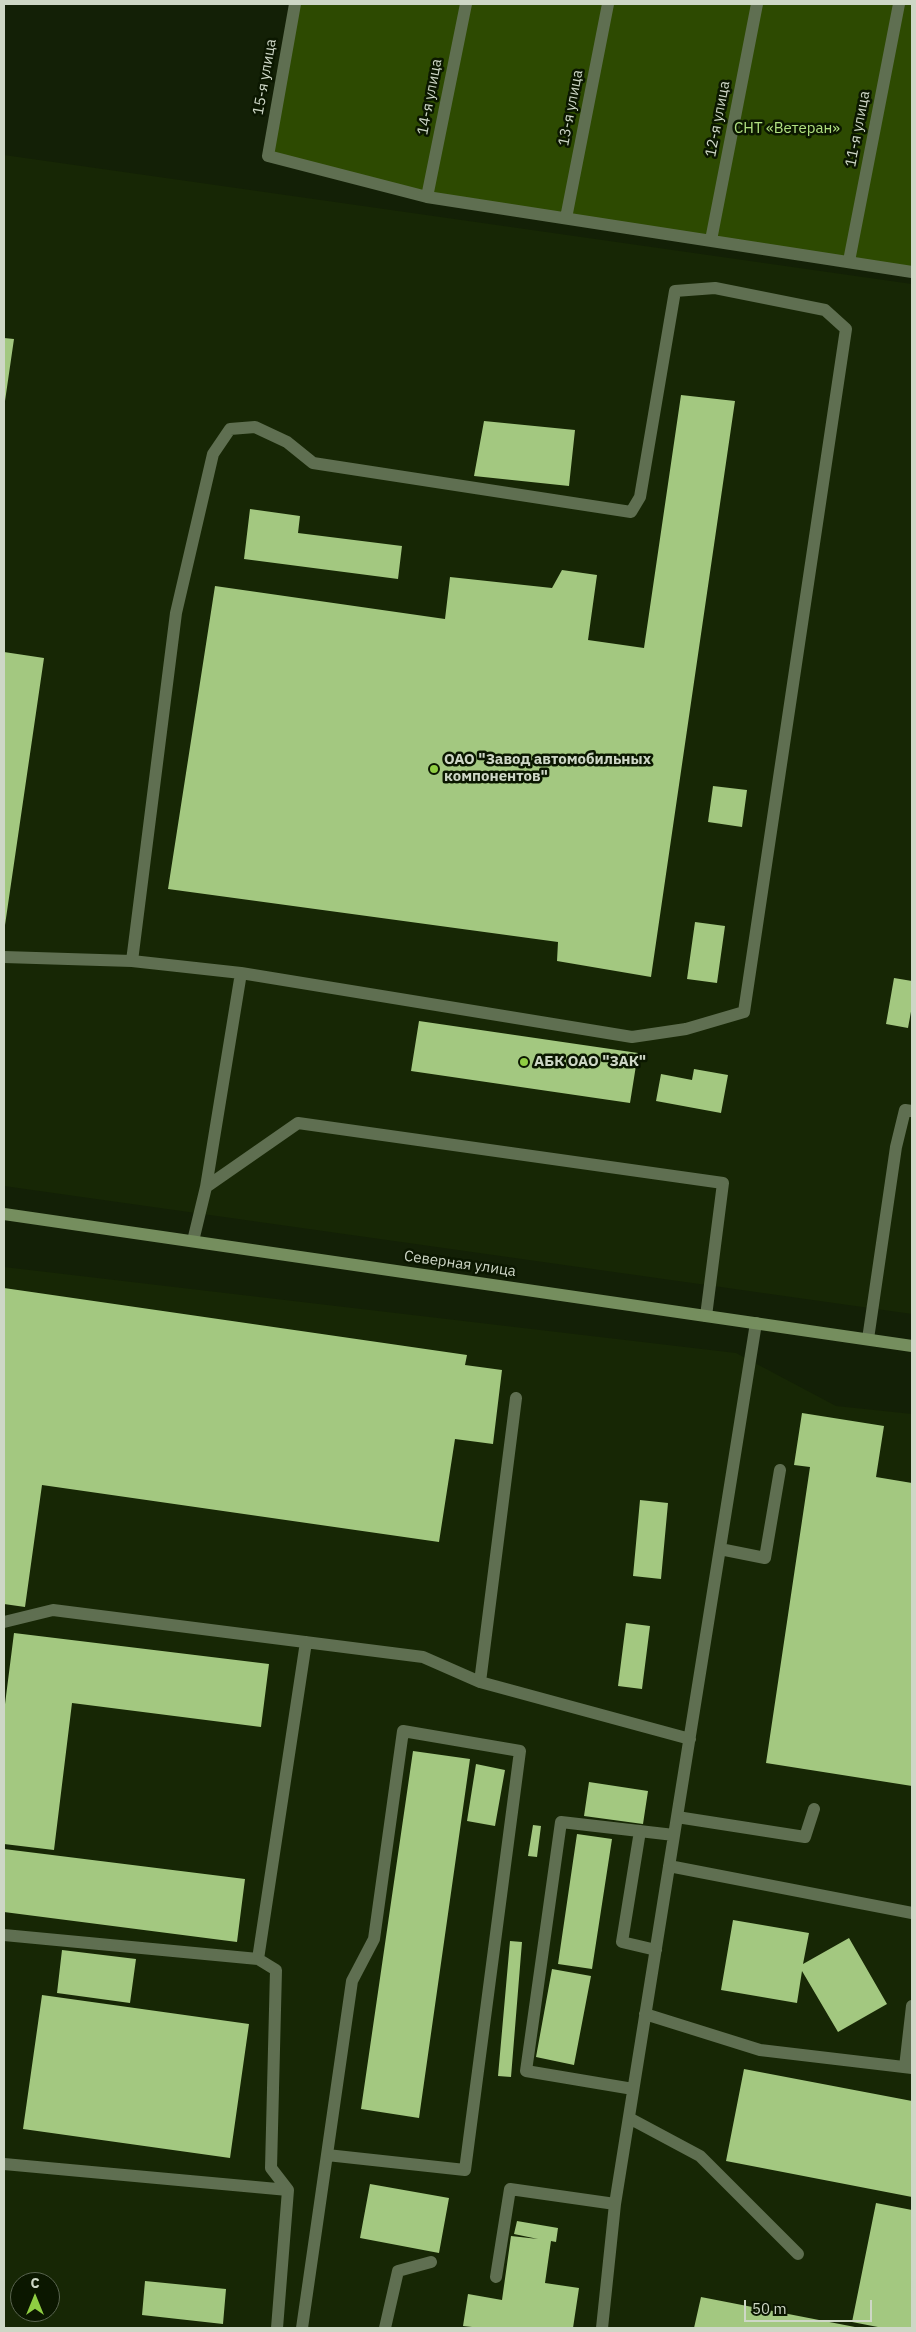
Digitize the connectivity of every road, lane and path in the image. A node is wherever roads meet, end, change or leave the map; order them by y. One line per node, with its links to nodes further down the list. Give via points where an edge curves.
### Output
1 (295, 4): 6 (street, 15-я улица, via 268,156)
2 (466, 4): 6 (street, 14-я улица)
3 (608, 4): 7 (street, 13-я улица)
4 (757, 4): 8 (street, 12-я улица)
5 (899, 4): 9 (street, 11-я улица)
6 (427, 197): 7 (street)
7 (566, 218): 8 (street)
8 (711, 240): 9 (street)
9 (849, 261): 10 (street)
10 (912, 272)
11 (4, 957): 12 (street)
12 (132, 961): 13 (street); 13 (street, via 176,613 213,454 230,429 255,427 287,442 313,463 631,512 640,497 675,291 715,288 825,310 846,330 744,1012 686,1029 632,1037)
13 (241, 972): 15 (street)
14 (912, 1111): 20 (street, via 905,1110 896,1147)
15 (206, 1187): 17 (street); 18 (street, via 298,1123 723,1182)
16 (4, 1214): 17 (main road, Северная улица)
17 (193, 1241): 18 (main road, Северная улица)
18 (706, 1316): 19 (main road, Северная улица)
19 (756, 1323): 20 (main road, Северная улица); 24 (street)
20 (868, 1339): 21 (main road, Северная улица)
21 (912, 1346)
22 (516, 1398): 27 (street)
23 (780, 1470): 24 (street, via 765,1558)
24 (720, 1549): 28 (street)
25 (4, 1622): 26 (street, via 53,1610)
26 (306, 1642): 27 (street, via 423,1657); 37 (street)
27 (480, 1682): 28 (street)
28 (690, 1739): 30 (street)
29 (814, 1809): 30 (street, via 805,1837)
30 (677, 1817): 32 (street)
31 (640, 1831): 32 (street); 36 (street, via 622,1942); 41 (street, via 561,1822 526,2071)
32 (674, 1835): 33 (street)
33 (669, 1866): 34 (street); 36 (street)
34 (912, 1914)
35 (4, 1935): 37 (street)
36 (656, 1950): 39 (street)
37 (258, 1959): 45 (street, via 276,1970 271,2168)
38 (912, 2006): 40 (street)
39 (645, 2014): 40 (street, via 760,2050); 41 (street)
40 (909, 2068)
41 (634, 2089): 42 (street)
42 (629, 2118): 46 (street); 47 (street, via 700,2156)
43 (327, 2155): 43 (street, via 352,1981 374,1939 403,1731 520,1751 465,2170); 51 (street)
44 (4, 2164): 45 (street)
45 (288, 2190): 50 (street)
46 (615, 2204): 49 (street, via 510,2189); 53 (street)
47 (798, 2254)
48 (431, 2262): 52 (street, via 398,2271)
49 (496, 2277)
50 (277, 2328)
51 (302, 2328)
52 (385, 2328)
53 (602, 2328)

